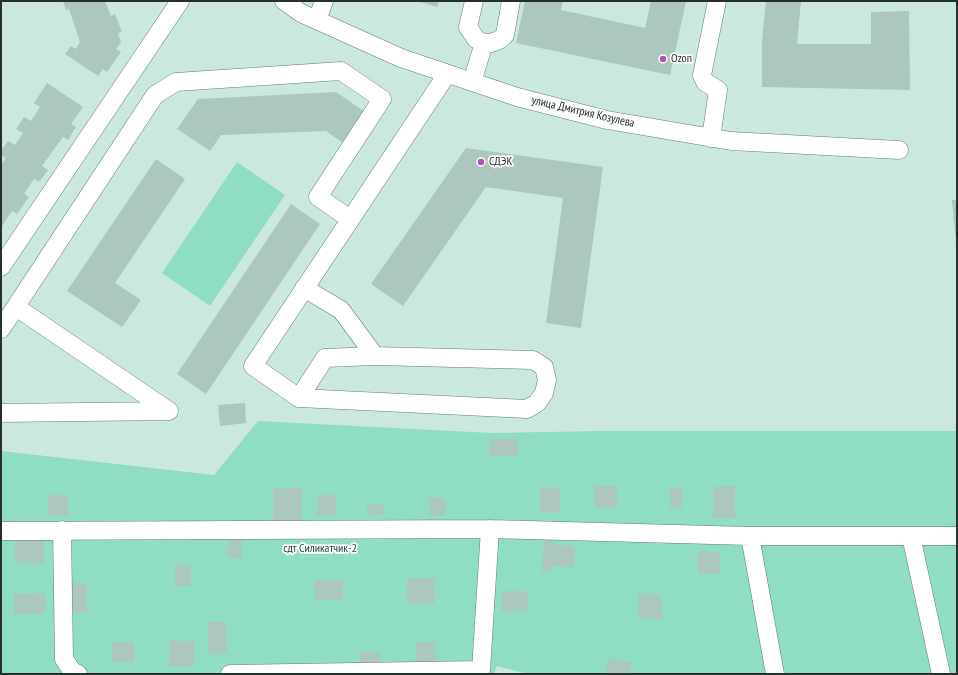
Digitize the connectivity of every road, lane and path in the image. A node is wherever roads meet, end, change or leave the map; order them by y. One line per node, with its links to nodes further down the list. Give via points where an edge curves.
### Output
1 (180, 1): 14 (street)
2 (284, 1): 7 (street, улица Дмитрия Козулева)
3 (324, 1): 7 (street)
4 (474, 1): 8 (street, via 468,27 476,39)
5 (511, 1): 8 (street, via 505,35 499,40)
6 (716, 1): 11 (street, via 702,75 705,82 718,90)
7 (317, 20): 9 (street, улица Дмитрия Козулева, via 401,58)
8 (484, 43): 10 (street)
9 (447, 74): 10 (street, улица Дмитрия Козулева); 13 (street)
10 (472, 82): 11 (street, улица Дмитрия Козулева, via 517,97 607,120)
11 (711, 138): 12 (street, улица Дмитрия Козулева)
12 (899, 150)
13 (350, 219): 15 (street); 16 (street, via 318,197 382,99 341,71 176,82 155,95)
14 (1, 267)
15 (304, 288): 18 (street, via 341,310); 19 (street, via 253,366)
16 (16, 307): 17 (street); 20 (street, via 169,411)
17 (1, 330)
18 (375, 356): 19 (street, via 325,358); 19 (street, via 532,360 544,367 547,380 544,393 537,403 527,409)
19 (299, 398)
20 (1, 413)
21 (490, 529): 22 (street); 24 (street); 28 (street, via 481,670)
22 (62, 530): 23 (street); 27 (street, via 64,660 72,671)
23 (1, 531)
24 (750, 536): 25 (street); 29 (street)
25 (911, 536): 26 (street); 30 (street)
26 (957, 536)
27 (78, 674)
28 (230, 674)
29 (775, 674)
30 (941, 674)

